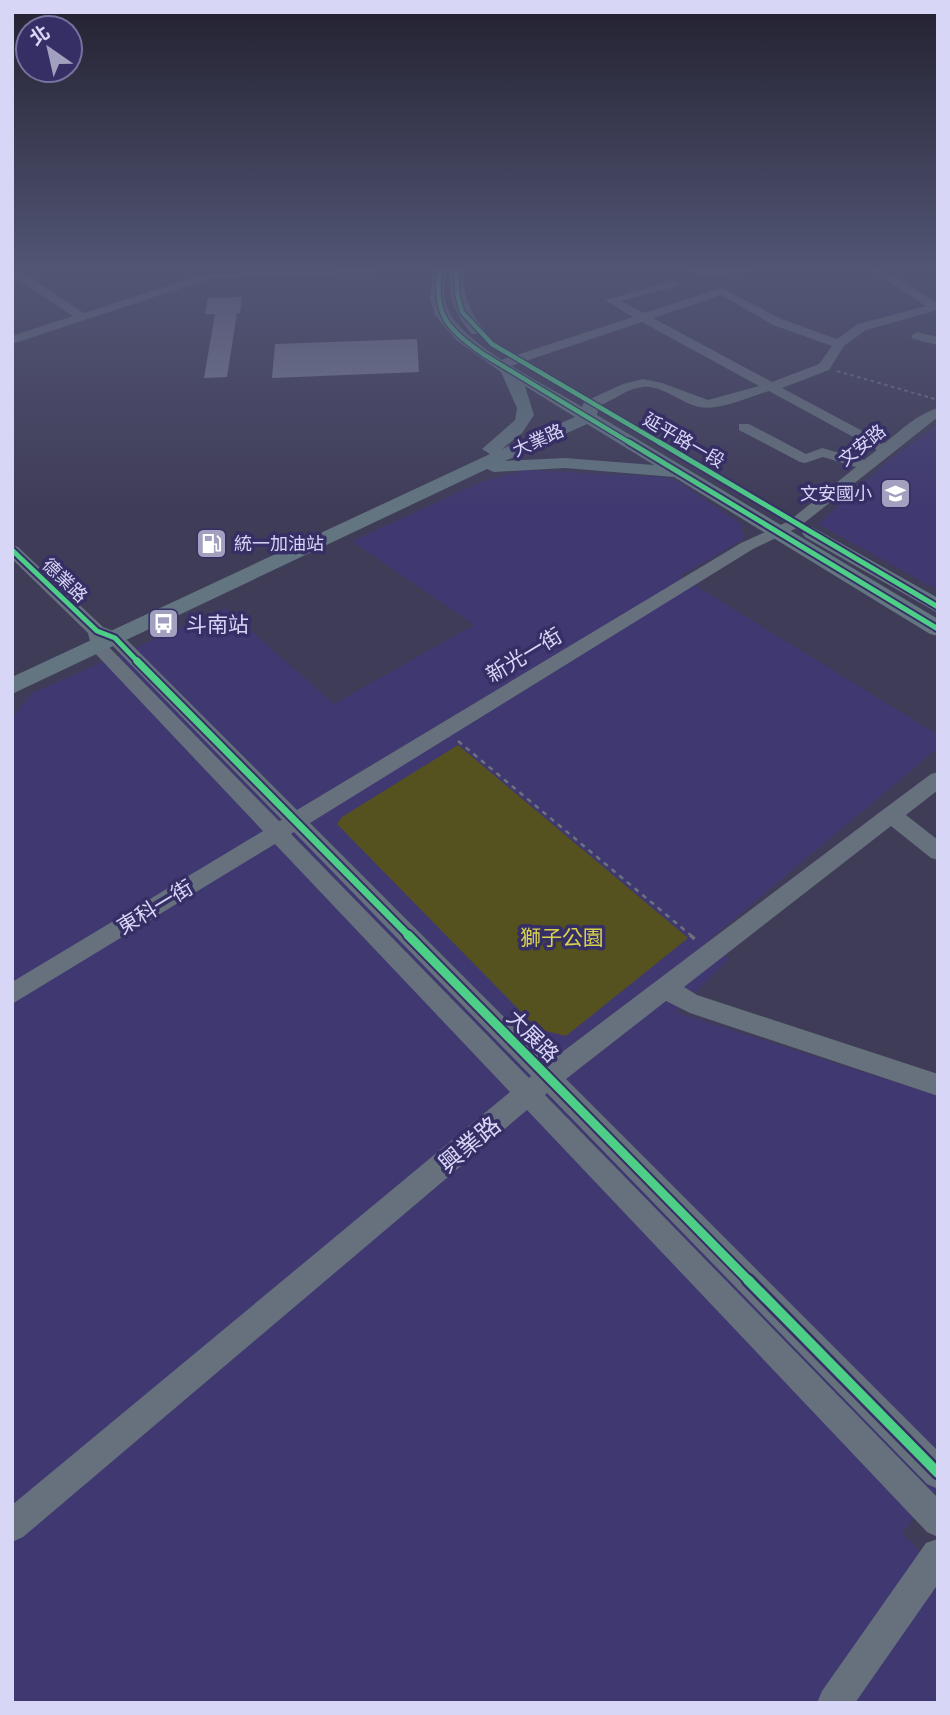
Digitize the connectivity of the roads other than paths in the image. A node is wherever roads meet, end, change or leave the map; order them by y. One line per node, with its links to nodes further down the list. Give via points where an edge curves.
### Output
1 (479, 349): 6 (main road, 延平路一段)
2 (496, 349): 6 (main road, 延平路一段)
3 (553, 349): 6 (street)
4 (702, 349): 7 (street)
5 (836, 349): 7 (street, via 824,367 792,382)
6 (508, 365): 8 (main road, 延平路一段); 11 (main road, via 527,409 517,428)
7 (770, 386): 8 (street, via 694,404 650,383 638,384); 12 (street)
8 (585, 410): 11 (main road, 大業路); 14 (main road, 大業路); 15 (main road, 延平路一段); 17 (main road, 延平路一段)
9 (938, 412): 12 (street, 文安路)
10 (744, 427): 13 (street, via 805,458 822,452)
11 (491, 449): 16 (main road, 大業路)
12 (887, 450): 13 (street, 文安路)
13 (868, 467): 17 (street, 文安路)
14 (468, 471): 15 (main road, via 565,463); 16 (main road, 大業路)
15 (680, 473): 17 (main road, 延平路一段)
16 (393, 500): 21 (main road, 大業路)
17 (786, 528): 19 (main road, 延平路一段); 20 (main road, 延平路一段); 26 (street, 新光一街, via 747,546)
18 (12, 551): 21 (street, 德業路)
19 (938, 607)
20 (938, 628)
21 (103, 638): 22 (main road, 大業路); 23 (main road, 大業路); 26 (street, 大展路)
22 (12, 671)
23 (12, 687)
24 (938, 779): 25 (street, 興業路)
25 (891, 814): 27 (street); 28 (street, 興業路)
26 (287, 827): 29 (street, 東科一街); 30 (street, 大展路); 32 (street, 大展路)
27 (938, 852)
28 (667, 989): 30 (street, 興業路); 31 (street, via 690,1003)
29 (12, 994)
30 (549, 1076): 32 (street, 興業路); 33 (street, 大展路)
31 (938, 1085)
32 (528, 1093): 34 (street, 大展路); 35 (street, 興業路)
33 (938, 1473)
34 (938, 1521)
35 (12, 1525)
36 (938, 1555): 37 (street)
37 (834, 1703)

